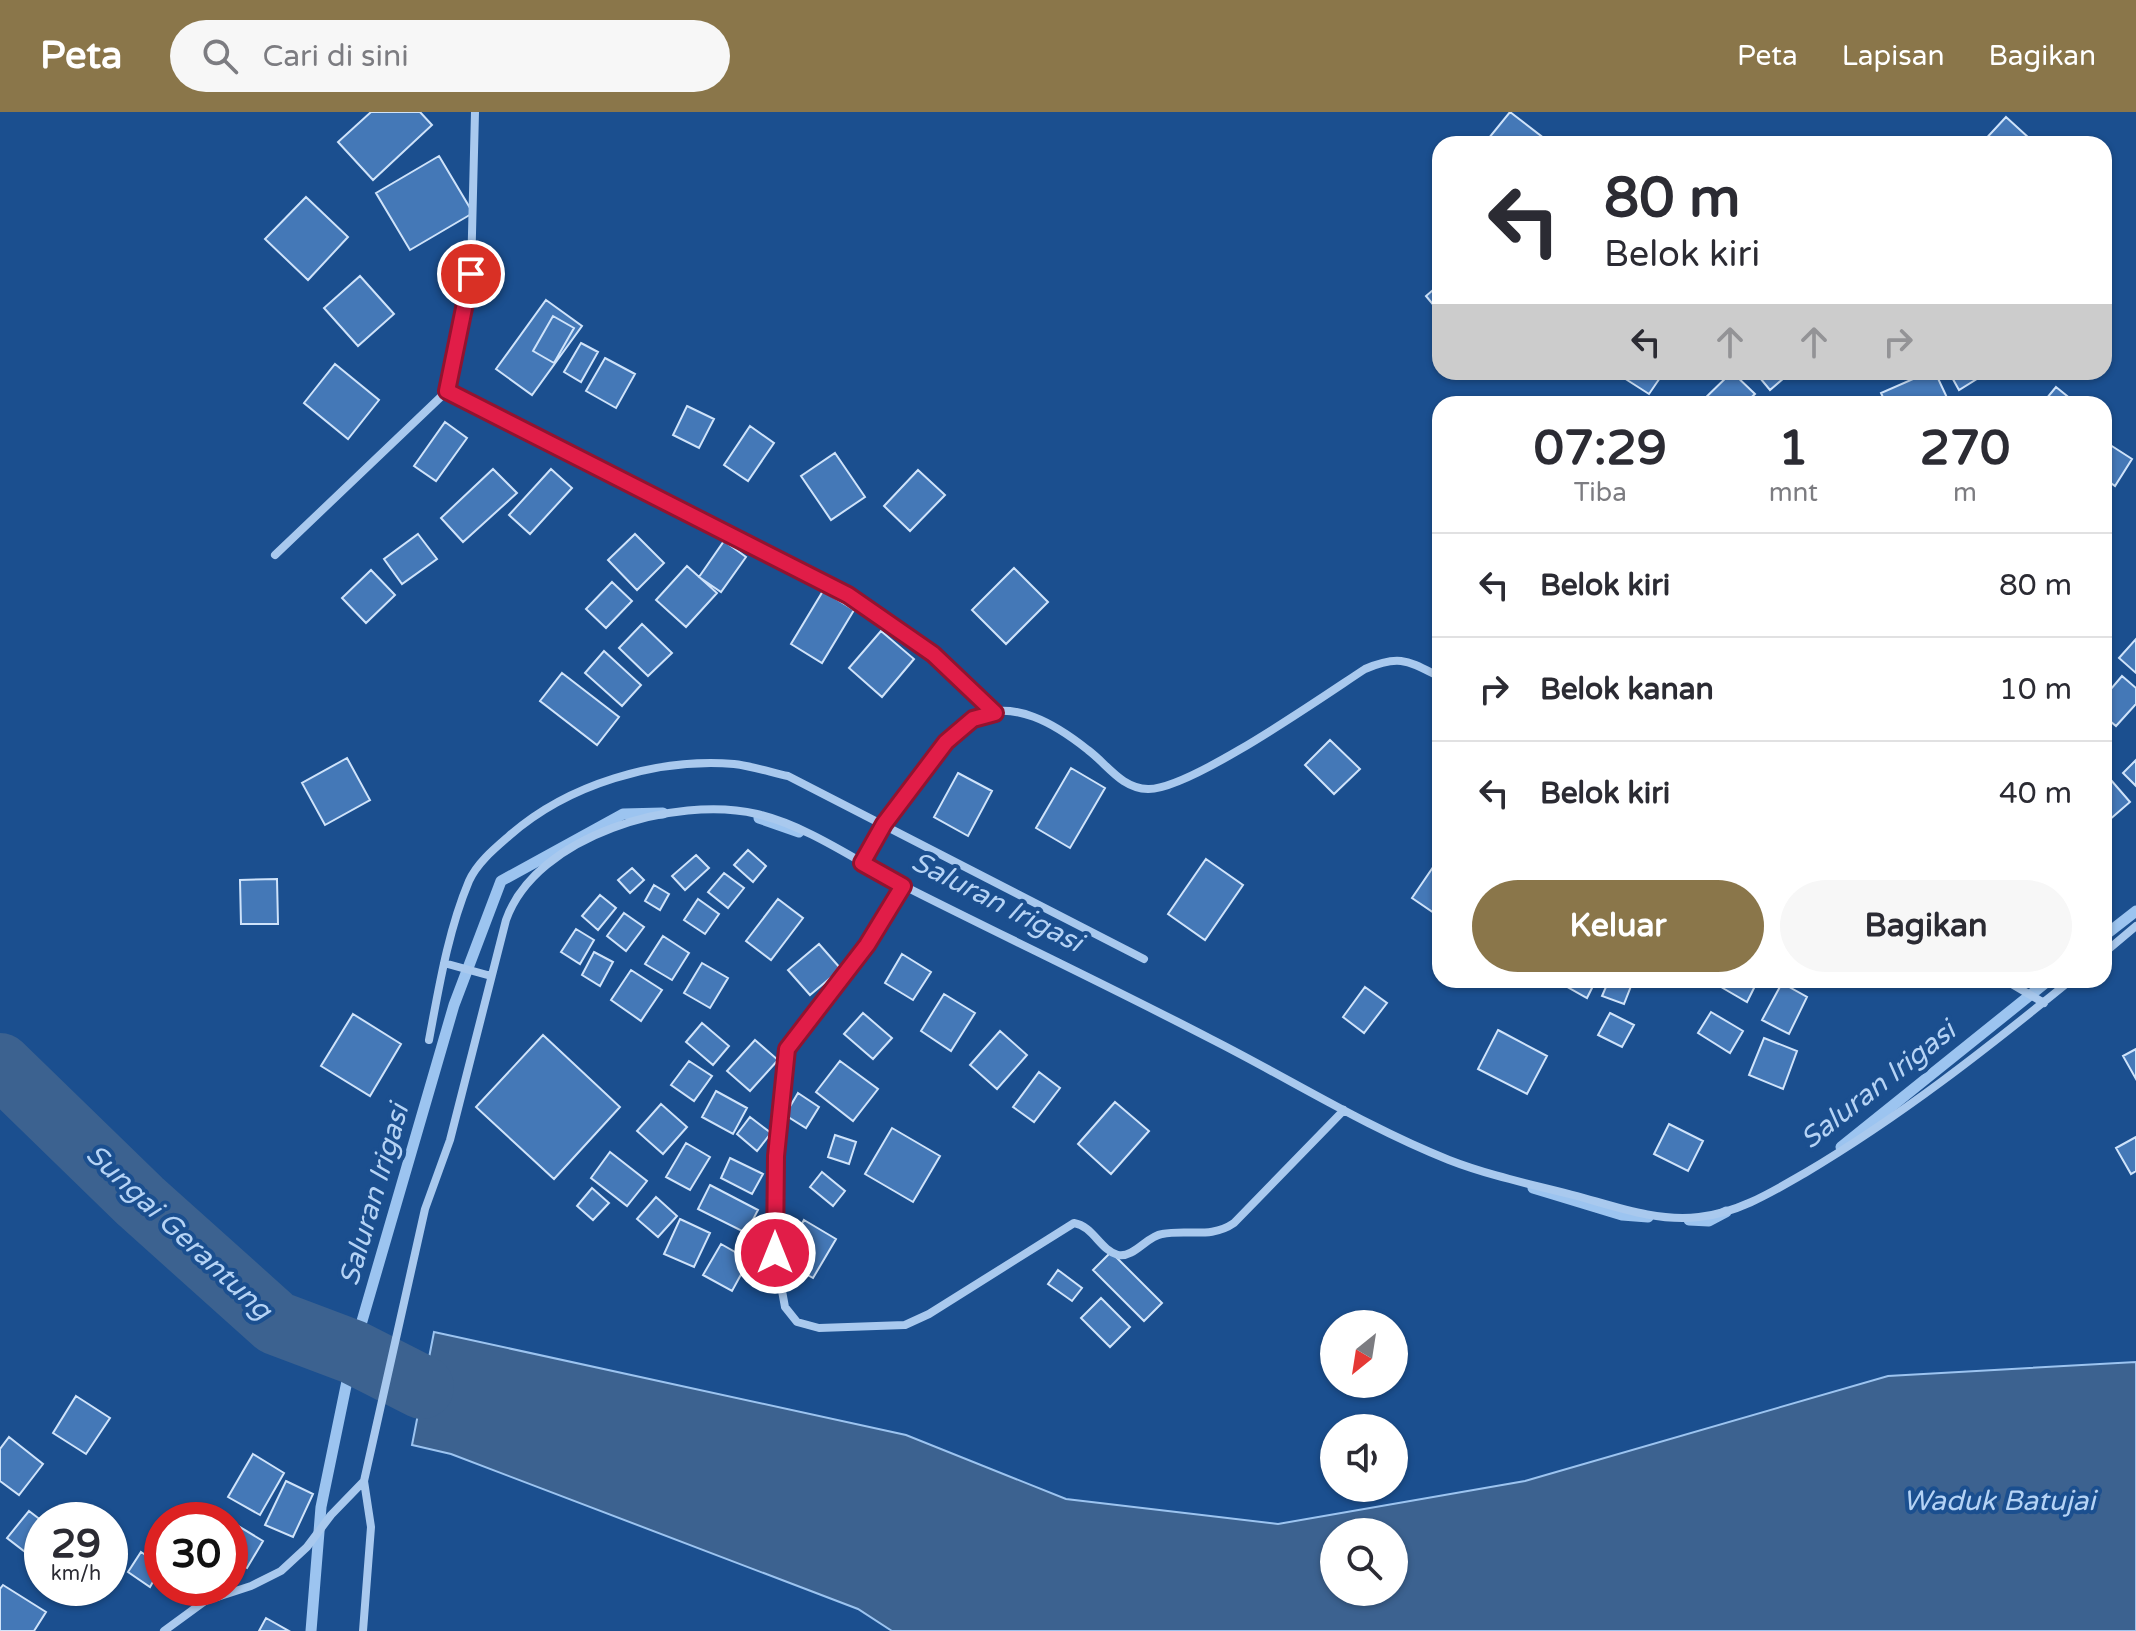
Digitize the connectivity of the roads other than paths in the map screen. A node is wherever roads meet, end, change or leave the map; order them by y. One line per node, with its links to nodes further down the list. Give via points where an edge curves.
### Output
1 (475, 112): 2 (street, via 471,274)
2 (447, 391): 3 (street); 5 (street, via 848,595 933,654)
3 (275, 555)
4 (1432, 673): 5 (street, via 1406,660 1383,661 1207,767 1160,788 1119,780 1089,751 1043,720 1015,711)
5 (995, 713): 6 (street, via 973,719 946,742)
6 (881, 828): 7 (street); 11 (street); 12 (street, via 788,776 736,764 694,764 626,775 578,791 533,815 485,857 469,879)
7 (863, 860): 8 (street); 13 (street, via 777,819 731,810 682,811 617,827 536,871 511,905)
8 (903, 886): 18 (street); 18 (street, via 867,945 787,1049 776,1156 775,1253 785,1307 797,1322 819,1328 905,1325 1074,1223 1121,1255 1161,1234 1216,1233 1234,1223)
9 (2136, 926): 10 (street)
10 (2112, 946)
11 (1144, 959)
12 (449, 964): 13 (street); 17 (street)
13 (486, 974): 19 (street, via 450,1140 425,1209)
14 (2019, 988): 16 (street)
15 (2059, 988): 16 (street)
16 (2040, 1001): 18 (street, via 1865,1138 1773,1192 1702,1217 1644,1213 1453,1162)
17 (429, 1040)
18 (1344, 1110)
19 (364, 1481): 20 (street, via 281,1571 205,1601); 21 (street, via 371,1527)
20 (164, 1631)
21 (363, 1631)

